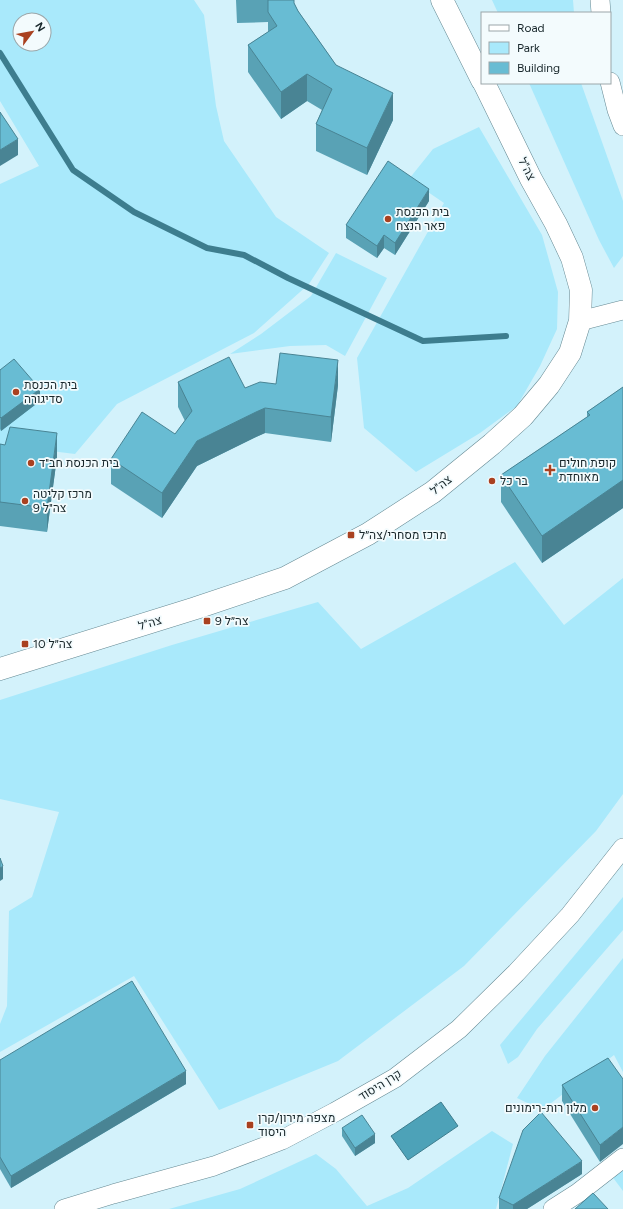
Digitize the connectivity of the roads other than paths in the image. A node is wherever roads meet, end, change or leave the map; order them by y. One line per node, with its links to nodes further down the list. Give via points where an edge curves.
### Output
1 (442, 0): 4 (street)
2 (600, 0): 3 (street)
3 (601, 12)
4 (481, 78)
5 (484, 84): 9 (street, צה"ל, via 572,258 581,290)
6 (610, 84): 7 (street)
7 (623, 126)
8 (623, 310): 9 (street)
9 (580, 321): 10 (street, צה"ל, via 570,353 549,385 523,416 433,492 368,534 285,578)
10 (0, 669)
11 (623, 848): 13 (street, קרן היסוד, via 570,916 516,973 459,1029 394,1078 275,1143 214,1166)
12 (623, 1158): 14 (street, via 578,1194)
13 (64, 1209)
14 (553, 1209)

